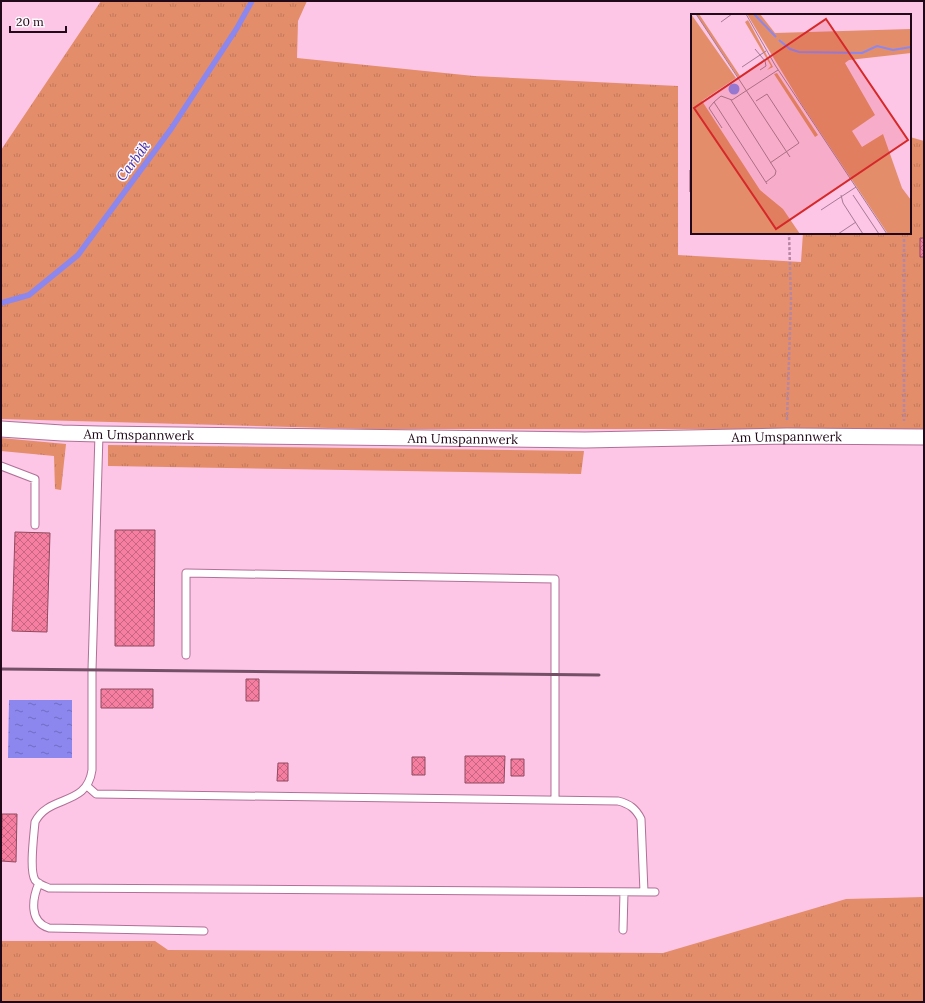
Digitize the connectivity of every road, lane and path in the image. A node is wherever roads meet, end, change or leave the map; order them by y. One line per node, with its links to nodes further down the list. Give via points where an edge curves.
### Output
1 (789, 234): 5 (path, via 791,301)
2 (904, 239): 6 (path)
3 (1, 429): 4 (street, Am Umspannwerk)
4 (99, 434): 5 (street, Am Umspannwerk, via 585,440); 11 (lane, via 92,670 92,770)
5 (787, 436): 6 (street, Am Umspannwerk)
6 (904, 437): 7 (street, Am Umspannwerk)
7 (924, 437)
8 (1, 466): 9 (lane, via 35,479)
9 (35, 525)
10 (186, 655): 12 (lane, via 186,573 555,579)
11 (87, 786): 12 (lane, via 96,794); 13 (lane, via 81,792 38,815 35,822 32,871)
12 (555, 800): 15 (lane, via 618,801 638,812 643,826)
13 (39, 883): 14 (lane, via 49,888); 17 (lane, via 35,893 35,917 43,926 49,928)
14 (624, 892): 15 (lane); 18 (lane)
15 (644, 892): 16 (lane)
16 (655, 892)
17 (204, 930)
18 (624, 930)

